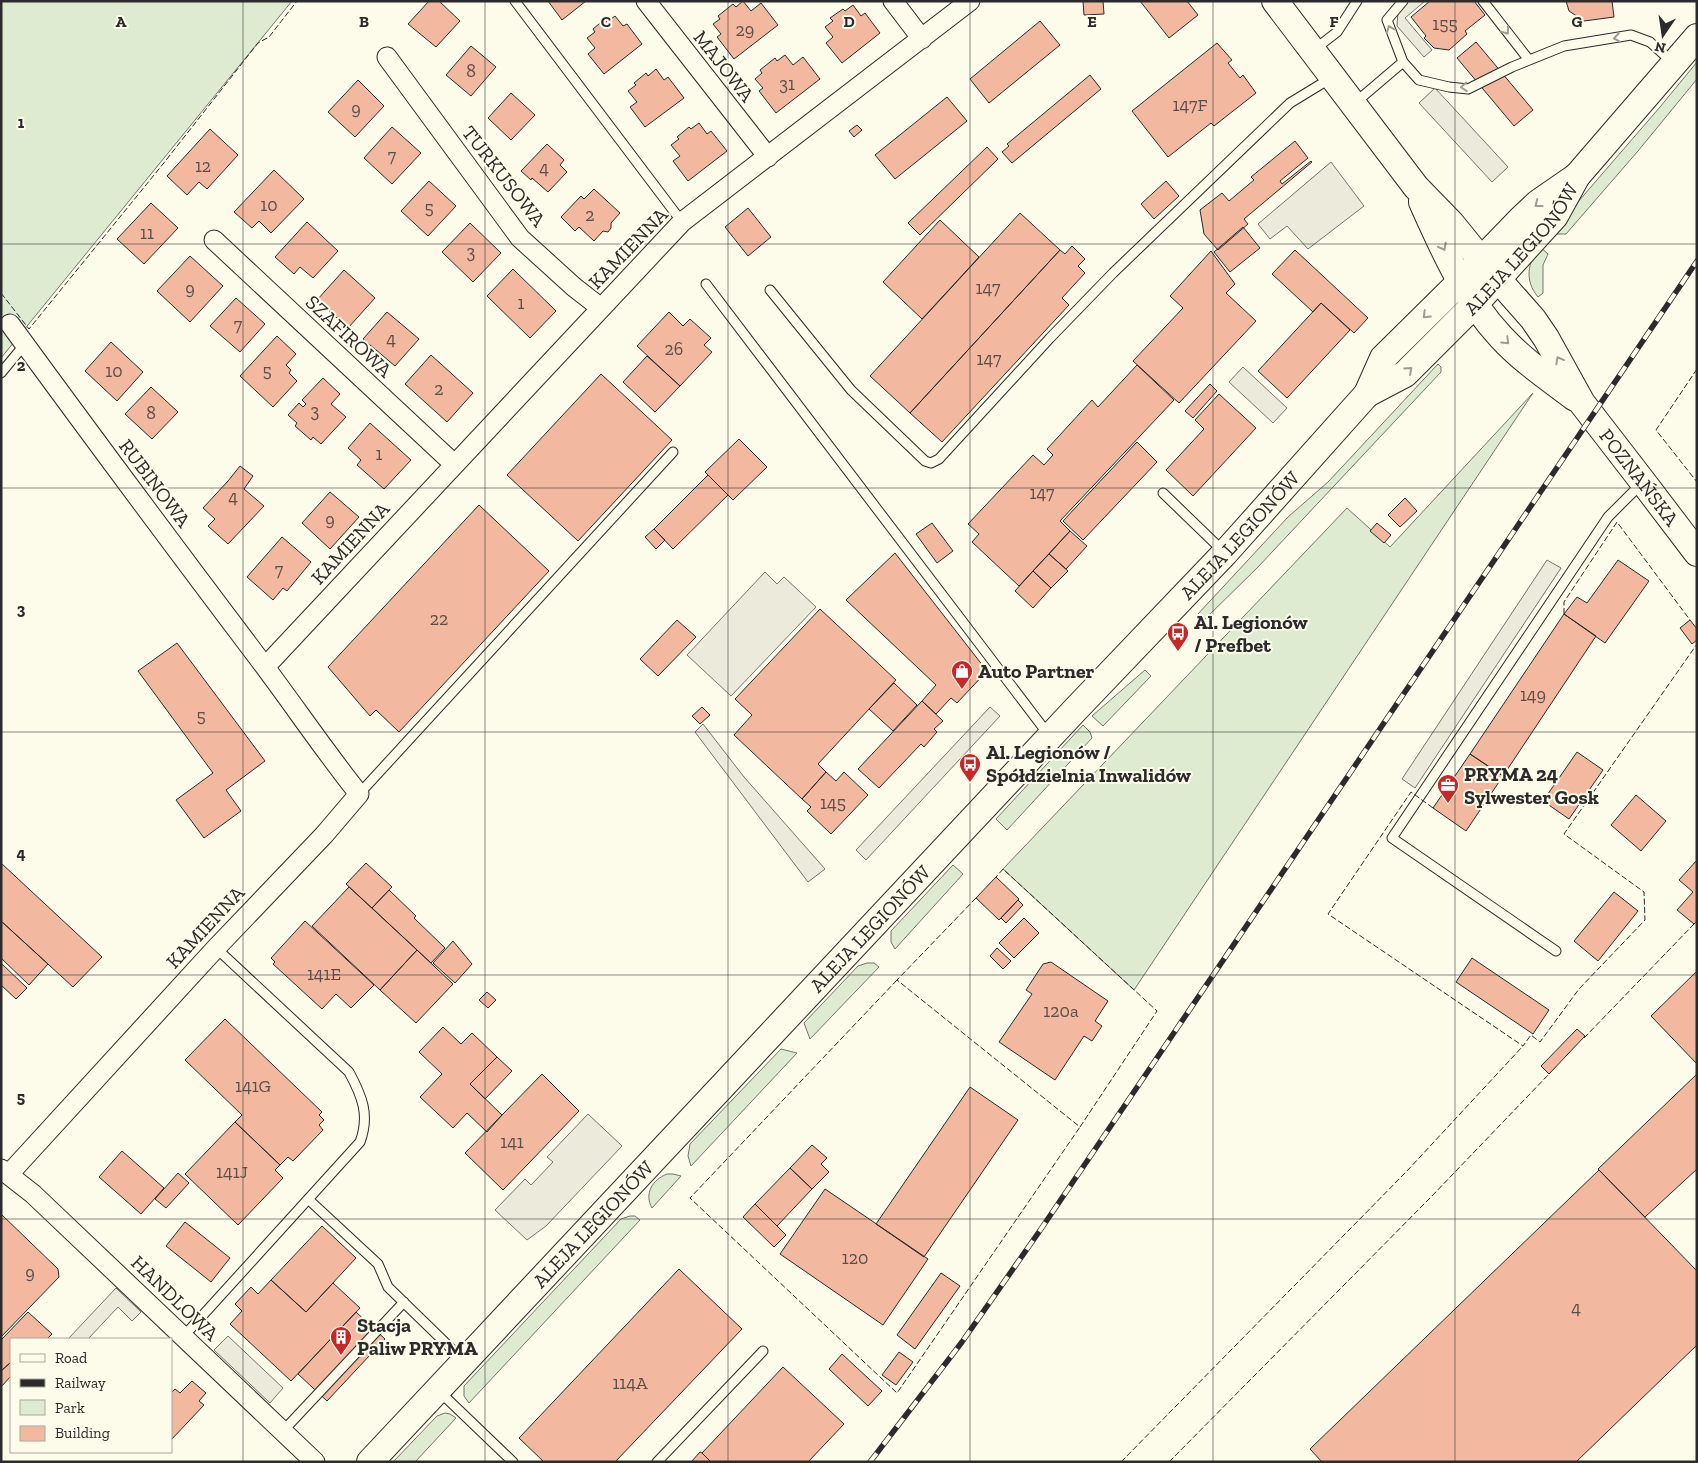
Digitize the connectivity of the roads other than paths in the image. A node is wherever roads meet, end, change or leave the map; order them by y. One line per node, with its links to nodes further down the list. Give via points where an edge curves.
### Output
1 (516, 1): 20 (lane)
2 (646, 1): 18 (street, MAJOWA)
3 (893, 1): 9 (street)
4 (970, 1): 9 (street, KAMIENNA)
5 (1275, 1): 11 (main road)
6 (1357, 1): 11 (lane, via 1337,32)
7 (1403, 1): 14 (lane, one-way to 7, via 1387,20)
8 (1483, 1): 13 (lane, one-way to 13)
9 (922, 38): 18 (street, KAMIENNA)
10 (1697, 38): 15 (main road, ALEJA LEGIONÓW)
11 (1312, 51): 16 (main road)
12 (387, 57): 27 (street, TURKUSOWA, via 520,238)
13 (1529, 60): 14 (lane, one-way to 14, via 1468,89 1419,80); 15 (lane, one-way to 13, via 1650,42 1632,35 1564,46)
14 (1403, 62): 17 (lane)
15 (1674, 63): 22 (main road, ALEJA LEGIONÓW, via 1578,176 1532,209)
16 (1332, 77): 17 (main road); 25 (lane, via 1290,103 1174,213 1050,338 940,459 931,463 925,462 851,390)
17 (1353, 105): 19 (main road)
18 (768, 157): 20 (street, KAMIENNA)
19 (1416, 187): 22 (main road, POZNAŃSKA); 23 (main road, POZNAŃSKA, one-way to 23)
20 (682, 222): 27 (street, KAMIENNA)
21 (214, 240): 34 (street, SZAFIROWA)
22 (1490, 269): 23 (main road, ALEJA LEGIONÓW); 26 (main road, ALEJA LEGIONÓW); 32 (main road, POZNAŃSKA, one-way to 22, via 1533,319)
23 (1461, 281): 26 (main road, POZNAŃSKA); 31 (main road, ALEJA LEGIONÓW, one-way to 31, via 1383,358)
24 (706, 284): 40 (lane)
25 (770, 290)
26 (1475, 304): 31 (main road, ALEJA LEGIONÓW, one-way to 26, via 1406,374); 32 (main road, POZNAŃSKA, one-way to 32, via 1501,337 1532,366)
27 (602, 308): 34 (street, KAMIENNA)
28 (10, 324): 29 (street, RUBINOWA)
29 (25, 344): 30 (lane); 39 (street, RUBINOWA)
30 (1, 373)
31 (1367, 394): 37 (main road, ALEJA LEGIONÓW)
32 (1582, 403): 35 (main road, POZNAŃSKA)
33 (674, 452): 41 (lane)
34 (454, 464): 39 (street, KAMIENNA)
35 (1643, 482): 38 (main road, POZNAŃSKA); 43 (lane, via 1608,517 1392,838)
36 (1163, 493): 37 (lane)
37 (1225, 553): 40 (main road, ALEJA LEGIONÓW)
38 (1697, 553)
39 (265, 667): 41 (street)
40 (1051, 737): 49 (main road, ALEJA LEGIONÓW)
41 (360, 794): 42 (street, KAMIENNA)
42 (216, 948): 44 (street, KAMIENNA); 45 (lane, via 349,1072 357,1086 365,1128 360,1142)
43 (1556, 951)
44 (5, 1172): 47 (street, HANDLOWA, via 34,1194)
45 (308, 1199): 46 (lane, via 378,1264 388,1287); 47 (lane)
46 (404, 1302): 49 (lane); 51 (lane)
47 (184, 1337): 51 (street, HANDLOWA)
48 (763, 1351): 55 (lane)
49 (464, 1362): 50 (main road, ALEJA LEGIONÓW)
50 (438, 1390): 53 (main road, ALEJA LEGIONÓW); 54 (lane)
51 (283, 1431): 52 (street, HANDLOWA)
52 (315, 1462)
53 (370, 1462)
54 (513, 1462)
55 (657, 1462)

